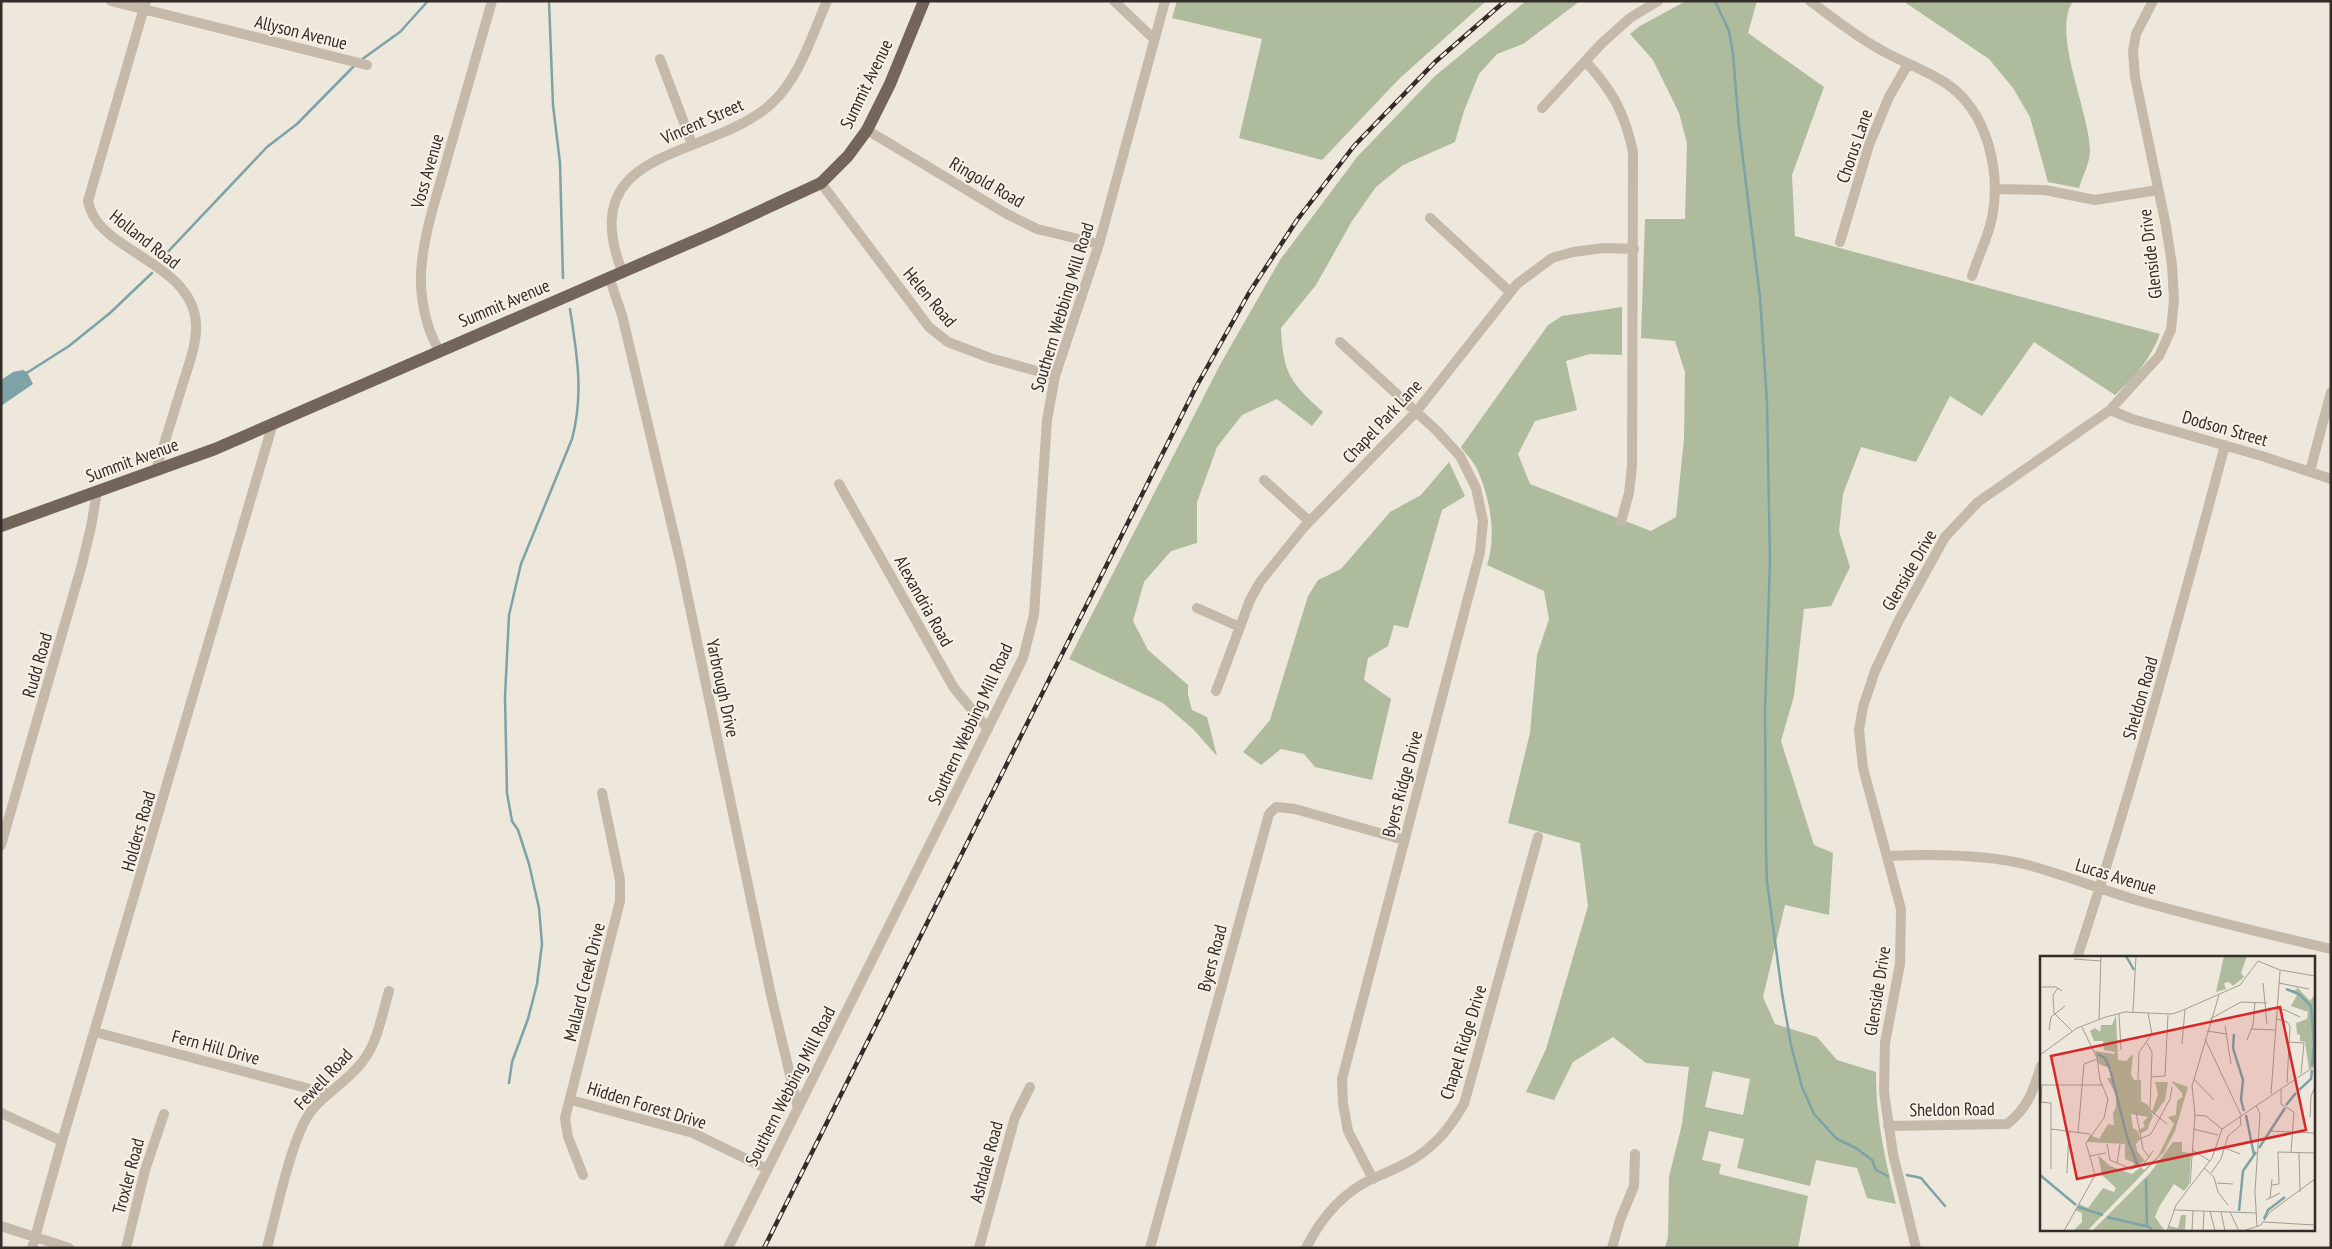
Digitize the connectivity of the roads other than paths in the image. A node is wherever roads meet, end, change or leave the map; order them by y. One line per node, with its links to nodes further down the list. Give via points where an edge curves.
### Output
1 (111, 1): 10 (street, Allyson Avenue)
2 (492, 1): 31 (street, Voss Avenue, via 423,252 423,302 433,340)
3 (827, 1): 18 (street, Vincent Street, via 801,60 771,104 735,128)
4 (924, 1): 17 (main road, Summit Avenue)
5 (1114, 1): 11 (street)
6 (1165, 1): 11 (street, Southern Webbing Mill Road)
7 (1658, 1): 13 (street, via 1623,24)
8 (1810, 1): 14 (street, via 1877,48)
9 (2153, 1): 21 (street, Glenside Drive, via 2136,34 2133,51 2134,77)
10 (145, 5): 15 (street, Allyson Avenue); 38 (street, Holland Road, via 88,201 90,212 101,228 161,269 192,304 196,324 195,346)
11 (1154, 39): 24 (street, Southern Webbing Mill Road)
12 (660, 59): 18 (street)
13 (1586, 62): 16 (street); 25 (street, via 1612,94 1628,127 1634,169)
14 (1908, 64): 20 (street, via 1948,84 1963,98 1986,135); 23 (street, Chorus Lane, via 1889,97 1869,145)
15 (367, 65)
16 (1542, 108)
17 (867, 130): 19 (main road, Summit Avenue, via 848,156); 24 (street, Ringold Road, via 1037,229)
18 (692, 144): 26 (street, Vincent Street, via 640,169 621,191 614,207 612,238)
19 (821, 183): 26 (main road, Summit Avenue); 32 (street, Helen Road, via 930,327 948,342 990,358)
20 (1995, 188): 21 (street, via 2045,190 2095,200); 27 (street, via 1991,219)
21 (2158, 190): 34 (street, Glenside Drive, via 2172,265 2174,300 2171,330 2159,356)
22 (1430, 218): 29 (street)
23 (1840, 242)
24 (1099, 244): 32 (street, Southern Webbing Mill Road)
25 (1634, 249): 29 (street, Chapel Park Lane, via 1604,248 1552,258); 45 (street, via 1632,466)
26 (622, 271): 28 (main road, Summit Avenue)
27 (1972, 276)
28 (610, 277): 31 (main road, Summit Avenue); 65 (street, Yarbrough Drive, via 622,315 680,560 771,995)
29 (1510, 292): 35 (street, Chapel Park Lane)
30 (1340, 342): 35 (street, Byers Ridge Drive)
31 (439, 350): 36 (main road, Summit Avenue)
32 (1055, 376): 50 (street, Southern Webbing Mill Road, via 1047,420 1034,615 1022,658)
33 (2331, 392): 39 (street)
34 (2110, 410): 37 (street, Dodson Street); 55 (street, Glenside Drive, via 1978,502 1945,537 1899,620 1875,670 1859,730 1863,768)
35 (1416, 412): 44 (street, Chapel Park Lane); 53 (street, Byers Ridge Drive, via 1460,456 1476,488 1483,522 1480,552)
36 (273, 423): 38 (main road, Summit Avenue); 60 (street, Holders Road)
37 (2225, 445): 39 (street, Dodson Street); 56 (street, Sheldon Road, via 2176,629)
38 (156, 470): 43 (main road, Summit Avenue)
39 (2310, 472): 40 (street, Dodson Street)
40 (2331, 479)
41 (1264, 480): 44 (street)
42 (840, 484): 50 (street, Alexandria Road, via 954,688)
43 (97, 492): 46 (main road, Summit Avenue); 54 (street, Rudd Road, via 81,568)
44 (1309, 521): 48 (street, Chapel Park Lane, via 1260,582)
45 (1621, 522)
46 (1, 526)
47 (1197, 608): 48 (street)
48 (1240, 627): 49 (street, Chapel Park Lane)
49 (1216, 691)
50 (988, 730): 65 (street, Southern Webbing Mill Road)
51 (602, 794): 64 (street, Mallard Creek Drive, via 620,880 620,901)
52 (1538, 837): 73 (street, Chapel Ridge Drive, via 1464,1104 1448,1129 1431,1146 1403,1166)
53 (1404, 840): 73 (street, Byers Ridge Drive, via 1342,1079 1348,1131); 81 (street, Byers Road, via 1295,809 1276,807 1269,814)
54 (1, 844)
55 (1888, 856): 56 (street, Lucas Avenue, via 2001,860 2028,865); 68 (street, Glenside Drive, via 1901,909 1900,964 1885,1043 1884,1092)
56 (2099, 889): 57 (street, Lucas Avenue); 58 (street, Sheldon Road)
57 (2331, 950)
58 (2078, 956)
59 (388, 991): 63 (street, Fewell Road, via 372,1049 358,1068)
60 (95, 1032): 63 (street, Fern Hill Drive); 69 (street, Holders Road)
61 (2040, 1069): 68 (street, Sheldon Road, via 2026,1104 2020,1114 2007,1124)
62 (1030, 1087): 80 (street, Ashdale Road, via 1015,1117)
63 (329, 1094): 78 (street, Fewell Road, via 312,1110 302,1128)
64 (571, 1100): 71 (street, Hidden Forest Drive, via 693,1133); 72 (street, Mallard Creek Drive, via 565,1118 568,1137)
65 (798, 1108): 71 (street, Southern Webbing Mill Road)
66 (1, 1113): 69 (street)
67 (164, 1114): 77 (street, Troxler Road, via 145,1170)
68 (1888, 1126): 84 (street, Glenside Drive)
69 (62, 1141): 75 (street, Holders Road)
70 (1635, 1154): 83 (street, via 1634,1186)
71 (767, 1168): 79 (street, Southern Webbing Mill Road)
72 (583, 1175)
73 (1373, 1179): 82 (street, Chapel Ridge Drive, via 1334,1207 1316,1228)
74 (1, 1226): 75 (street)
75 (34, 1243): 76 (street)
76 (69, 1248)
77 (126, 1248)
78 (267, 1248)
79 (728, 1248)
80 (979, 1248)
81 (1150, 1248)
82 (1306, 1248)
83 (1612, 1248)
84 (1916, 1248)

